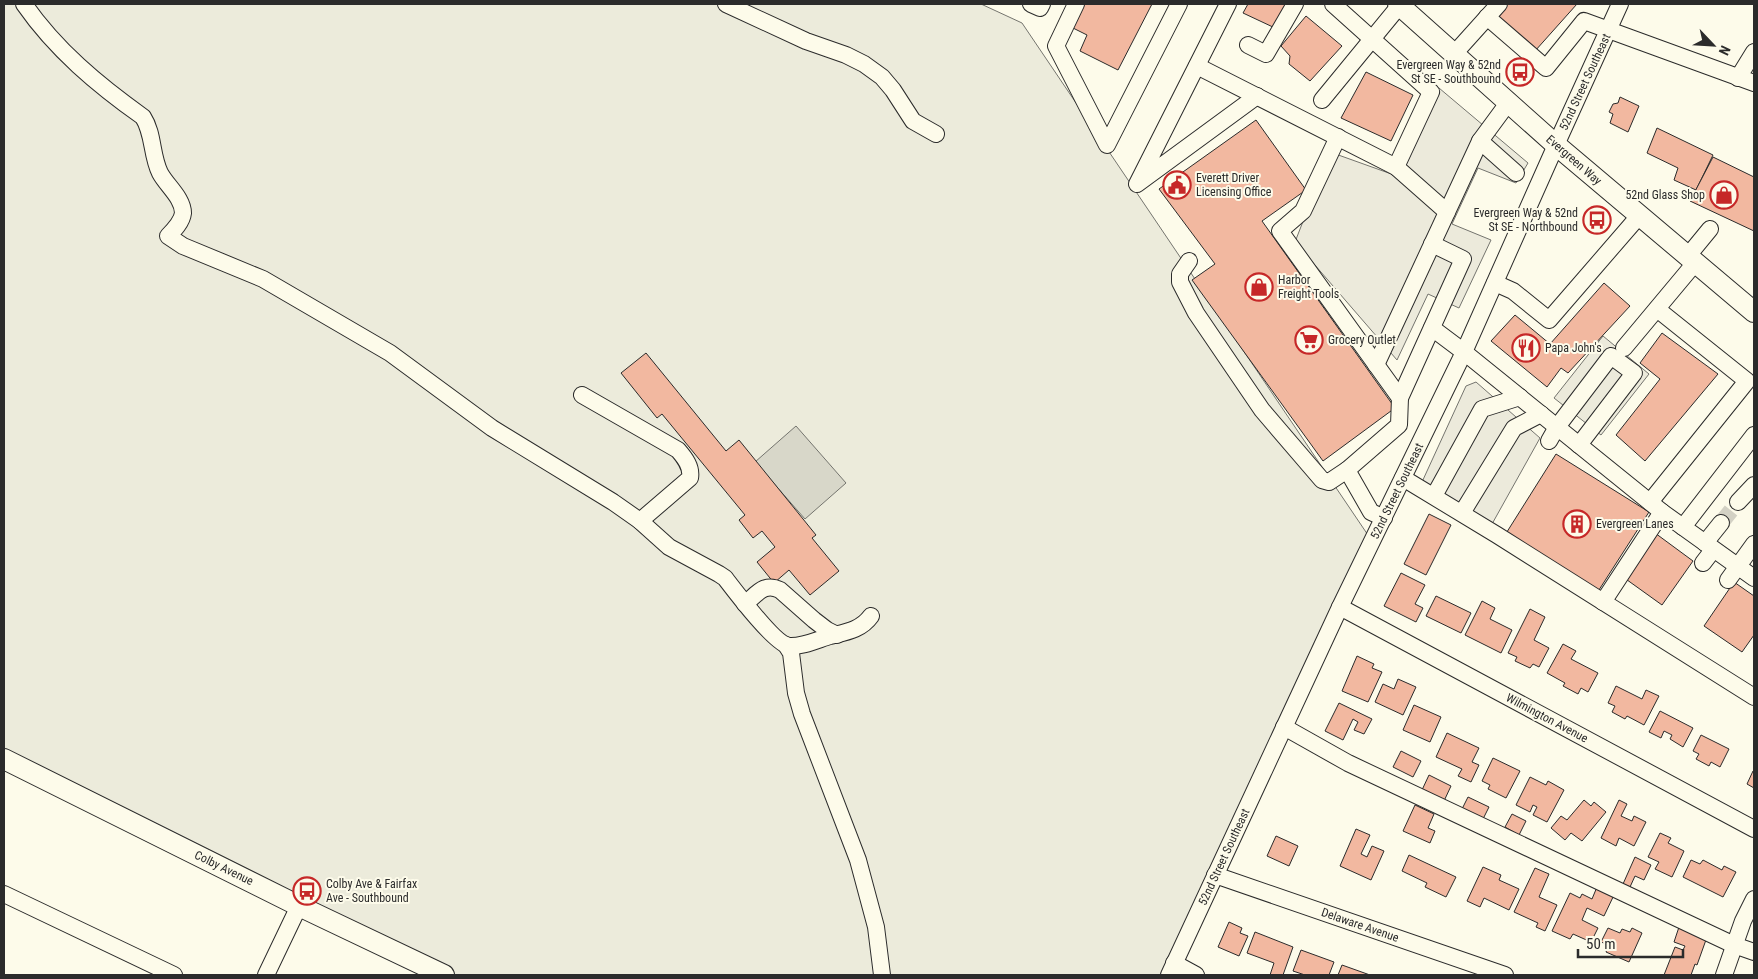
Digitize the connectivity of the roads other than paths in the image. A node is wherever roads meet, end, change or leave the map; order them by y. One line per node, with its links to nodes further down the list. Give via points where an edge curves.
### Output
1 (24, 4): 61 (street, via 78,66 143,117 149,126 160,172 182,206 180,221 168,236 183,246 263,279 390,353 492,428)
2 (726, 4): 25 (street, via 864,64 893,90 913,122)
3 (1031, 4): 4 (street, via 1040,8)
4 (1042, 4)
5 (1076, 4): 6 (street, via 1056,46 1108,145)
6 (1179, 4)
7 (1228, 4): 19 (street)
8 (1295, 4): 16 (street, via 1266,54)
9 (1333, 4): 15 (street)
10 (1399, 4): 15 (street); 18 (main road, Evergreen Way)
11 (1499, 4): 13 (street)
12 (1620, 4): 14 (street, 52nd Street Southeast)
13 (1487, 17): 14 (street, via 1546,68 1584,22); 18 (street)
14 (1608, 31): 20 (street, via 1645,52); 28 (street, 52nd Street Southeast)
15 (1372, 39): 23 (street); 29 (street, via 1431,92)
16 (1248, 46)
17 (1754, 52): 20 (street)
18 (1454, 54): 24 (main road, Evergreen Way)
19 (1197, 66): 22 (street); 22 (street, via 1137,184)
20 (1738, 78): 21 (street)
21 (1754, 83)
22 (1257, 96): 26 (street)
23 (1322, 100)
24 (1508, 103): 27 (street); 28 (main road, Evergreen Way)
25 (936, 134)
26 (1338, 138): 29 (street); 43 (street, via 1303,211 1280,231)
27 (1480, 141): 30 (street); 31 (street)
28 (1556, 144): 32 (main road, Evergreen Way); 37 (street, 52nd Street Southeast)
29 (1396, 167): 31 (street)
30 (1516, 173)
31 (1447, 212): 34 (street)
32 (1639, 216): 35 (main road, Evergreen Way); 37 (street, via 1548,320 1513,291)
33 (1710, 228): 35 (street)
34 (1432, 244): 40 (street, via 1463,259); 43 (street)
35 (1691, 260): 38 (street); 39 (main road, Evergreen Way)
36 (1189, 261): 53 (street, via 1180,274 1180,282 1196,313 1262,410 1322,480 1329,482)
37 (1495, 283): 42 (street, 52nd Street Southeast)
38 (1657, 309): 41 (street); 44 (street)
39 (1754, 312)
40 (1432, 328): 42 (street); 47 (street)
41 (1624, 348)
42 (1464, 352): 46 (street); 54 (street, 52nd Street Southeast)
43 (1376, 365): 47 (street)
44 (1750, 376): 58 (street)
45 (582, 396): 61 (street, via 678,450 686,459 690,478)
46 (1520, 397): 48 (street); 56 (street, via 1482,408)
47 (1400, 398): 53 (street, via 1400,425)
48 (1541, 414): 49 (street); 59 (street, via 1514,428)
49 (1557, 427): 51 (street); 52 (street); 52 (street, via 1611,356 1634,374)
50 (1754, 435): 63 (street)
51 (1549, 441)
52 (1579, 444): 58 (street)
53 (1347, 470): 60 (street, via 1370,512)
54 (1403, 478): 56 (street); 60 (street, 52nd Street Southeast)
55 (1754, 485): 57 (street)
56 (1434, 496): 59 (street)
57 (1738, 502)
58 (1656, 507): 63 (street); 70 (street)
59 (1462, 514): 70 (street)
60 (1384, 518): 72 (street, 52nd Street Southeast)
61 (640, 521): 71 (street, via 669,547 725,578)
62 (1721, 522): 65 (street)
63 (1683, 527): 65 (street)
64 (1754, 544): 67 (street)
65 (1709, 546): 66 (street); 67 (street)
66 (1703, 563)
67 (1738, 567): 68 (street); 69 (street)
68 (1754, 578)
69 (1728, 580)
70 (1603, 602): 76 (street)
71 (745, 604): 74 (street, via 765,588 775,587); 75 (street)
72 (1340, 607): 77 (street, 52nd Street Southeast); 79 (street, Wilmington Avenue)
73 (871, 616): 74 (street, via 867,623)
74 (837, 635): 75 (street, via 797,646)
75 (786, 645): 90 (street, via 791,653 802,714 858,860 876,927)
76 (1754, 697)
77 (1284, 727): 80 (street, 52nd Street Southeast); 84 (street, via 1348,763)
78 (4, 759): 83 (main road, Colby Avenue)
79 (1754, 829)
80 (1215, 875): 86 (street, 52nd Street Southeast); 92 (street, Delaware Avenue)
81 (4, 894): 87 (street)
82 (1754, 899): 84 (street)
83 (299, 906): 88 (street); 89 (main road, Colby Avenue)
84 (1734, 945): 85 (street); 93 (street)
85 (1754, 952)
86 (1171, 969): 91 (street)
87 (174, 975)
88 (266, 975)
89 (444, 975)
90 (882, 975)
91 (1196, 975)
92 (1505, 975)
93 (1724, 975)

